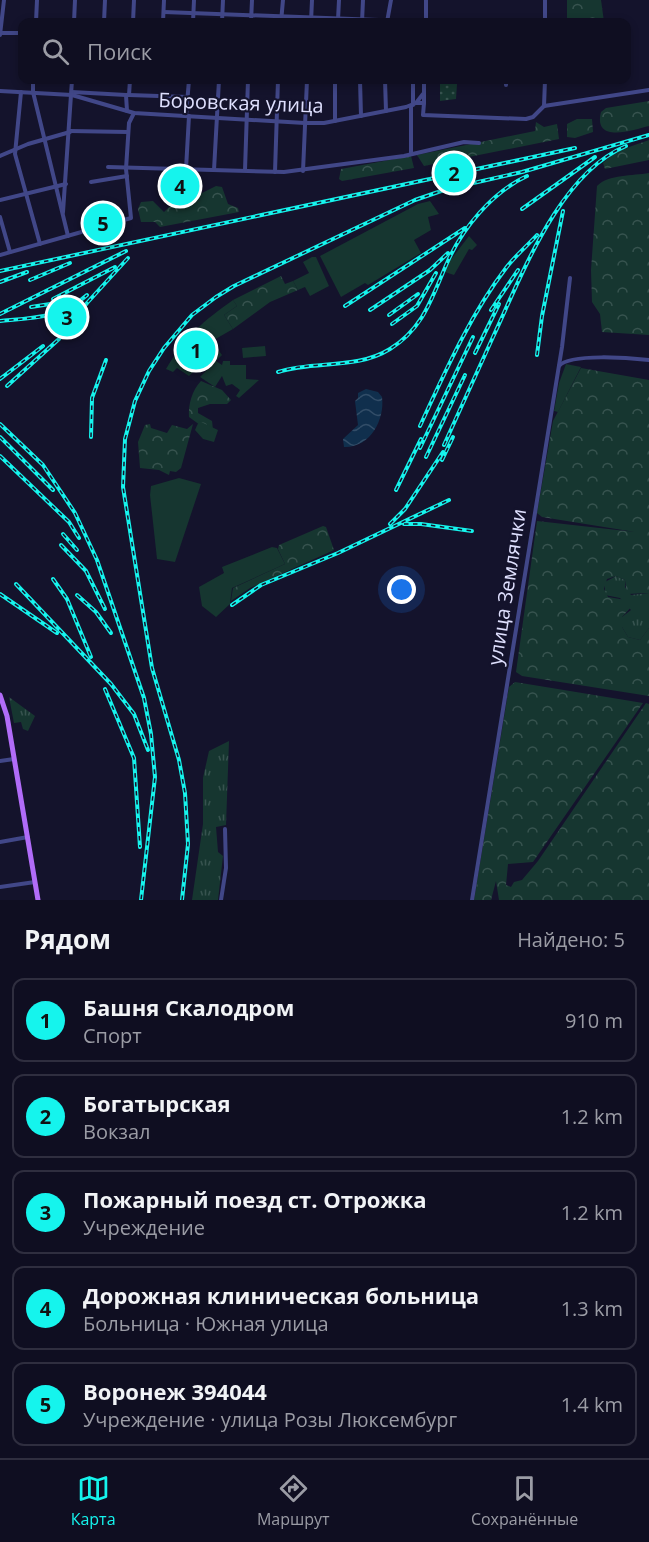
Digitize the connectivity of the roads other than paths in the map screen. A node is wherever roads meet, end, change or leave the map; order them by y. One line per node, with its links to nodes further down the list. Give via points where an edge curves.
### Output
1 (4, 0): 36 (street)
2 (37, 0): 22 (street)
3 (75, 0): 23 (street)
4 (105, 0): 24 (street)
5 (134, 0): 25 (street)
6 (164, 0): 17 (street)
7 (194, 0): 18 (street)
8 (223, 0): 19 (street)
9 (252, 0): 20 (street)
10 (283, 0): 21 (street)
11 (312, 0): 30 (street)
12 (339, 0): 31 (street)
13 (363, 0): 32 (street)
14 (391, 0): 33 (street)
15 (426, 0): 34 (street)
16 (545, 0): 35 (street)
17 (164, 12): 18 (street); 26 (street)
18 (193, 13): 19 (street); 27 (street)
19 (222, 14): 20 (street); 28 (street)
20 (251, 16): 21 (street)
21 (282, 17): 29 (street)
22 (36, 18)
23 (74, 18)
24 (104, 18)
25 (133, 18)
26 (163, 18)
27 (193, 18)
28 (222, 18)
29 (292, 18)
30 (311, 18)
31 (338, 18)
32 (362, 18)
33 (388, 18)
34 (426, 18)
35 (545, 18)
36 (0, 33): 37 (street)
37 (18, 33)
38 (33, 84): 55 (street)
39 (72, 84): 56 (street)
40 (129, 84): 58 (street)
41 (189, 84): 59 (street)
42 (219, 84): 68 (street)
43 (248, 84): 69 (street)
44 (278, 84): 71 (street)
45 (307, 84): 72 (street)
46 (335, 84): 70 (street)
47 (360, 84): 67 (street)
48 (385, 84): 64 (street)
49 (413, 84): 61 (street)
50 (424, 84): 57 (street)
51 (544, 84): 62 (street)
52 (649, 90): 62 (street)
53 (0, 91): 54 (street)
54 (21, 92): 55 (street); 77 (street)
55 (33, 92): 56 (street); 75 (street)
56 (72, 93): 58 (street); 63 (street, Боровская улица); 73 (street)
57 (423, 94): 60 (street); 61 (street)
58 (127, 95): 59 (street); 63 (street)
59 (188, 98): 66 (street)
60 (424, 103): 61 (street, Боровская улица); 62 (street, via 423,116 526,119)
61 (413, 105): 64 (street, Боровская улица); 78 (street)
62 (544, 106)
63 (127, 111): 65 (street, Боровская улица)
64 (386, 111): 67 (street, Боровская улица)
65 (134, 113): 66 (street, Боровская улица); 74 (street)
66 (188, 116): 68 (street, Боровская улица); 82 (street)
67 (361, 116): 70 (street, Боровская улица)
68 (217, 118): 69 (street, Боровская улица); 83 (street)
69 (246, 120): 71 (street, Боровская улица); 84 (street)
70 (335, 121): 72 (street, Боровская улица)
71 (276, 122): 72 (street, Боровская улица); 86 (street)
72 (304, 123): 85 (street)
73 (70, 132): 74 (street); 75 (street); 89 (street)
74 (128, 132): 81 (street)
75 (43, 139): 77 (street); 90 (street)
76 (479, 143): 78 (street, via 464,142)
77 (14, 149): 79 (street); 91 (street)
78 (411, 153): 85 (street)
79 (0, 156)
80 (108, 167): 81 (street)
81 (126, 169): 82 (street); 87 (street)
82 (186, 170): 83 (street)
83 (214, 170): 84 (street)
84 (244, 170): 86 (street)
85 (303, 171): 86 (street)
86 (275, 172)
87 (127, 176): 88 (street); 95 (street, via 132,218)
88 (91, 182)
89 (66, 184): 90 (street); 93 (street)
90 (55, 186): 91 (street); 93 (street)
91 (26, 194): 92 (street); 96 (street)
92 (0, 200)
93 (63, 216): 95 (street)
94 (0, 217): 97 (street)
95 (68, 236): 96 (street)
96 (40, 244): 97 (street)
97 (10, 252): 98 (street)
98 (0, 255)
99 (570, 278): 101 (street, улица Землячки)
100 (649, 360): 101 (street, via 592,358 564,361)
101 (559, 366): 112 (street, улица Землячки)
102 (0, 695): 103 (main road)
103 (15, 759): 104 (street); 106 (main road)
104 (0, 761)
105 (225, 829): 111 (street, via 226,868)
106 (28, 837): 107 (street); 108 (main road)
107 (0, 842)
108 (35, 882): 109 (street); 110 (main road)
109 (0, 887)
110 (38, 900)
111 (221, 900)
112 (472, 900)

